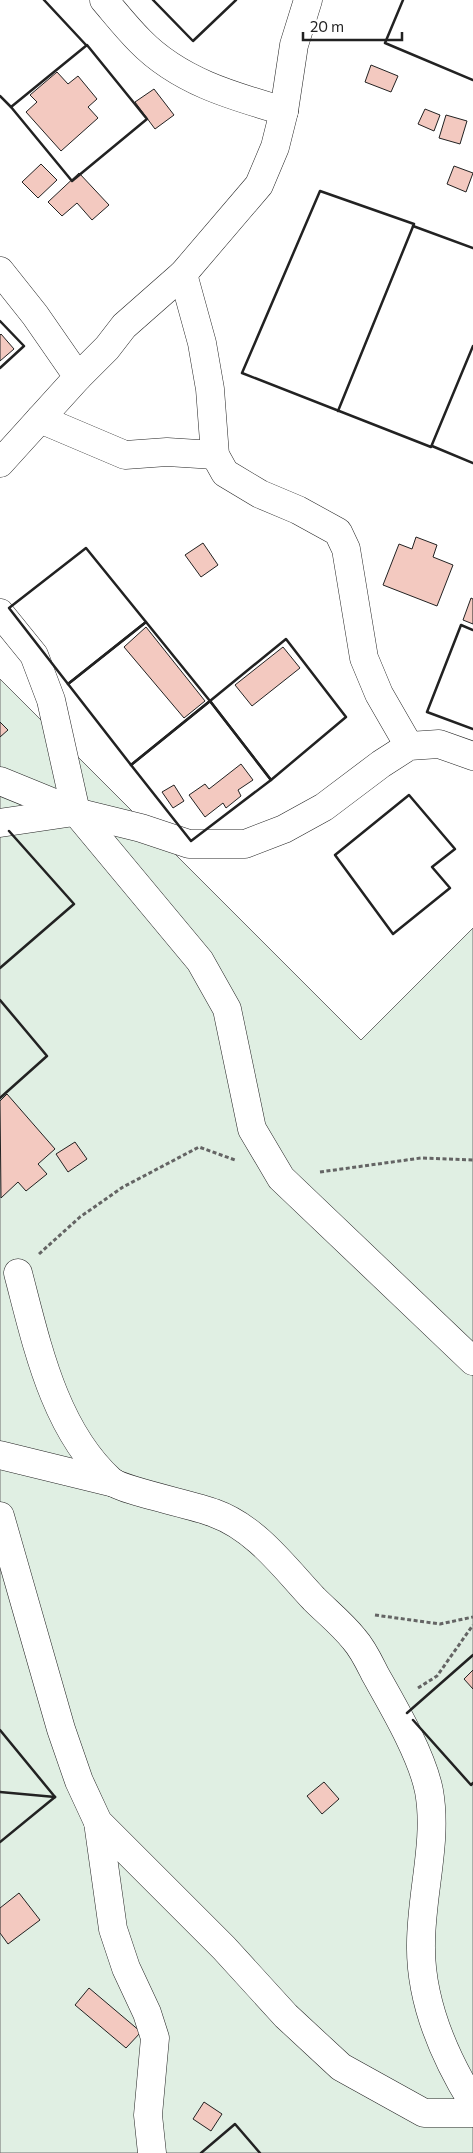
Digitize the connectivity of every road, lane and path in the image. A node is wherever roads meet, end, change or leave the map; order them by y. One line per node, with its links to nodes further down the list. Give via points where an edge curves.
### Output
1 (104, 0): 3 (street, via 140,42 187,77 229,96)
2 (308, 0): 3 (street, via 294,45)
3 (284, 111): 5 (street, via 276,147 259,185)
4 (0, 271): 6 (street)
5 (183, 274): 6 (street, via 124,326); 8 (street, via 202,343 210,389)
6 (78, 377): 7 (street)
7 (40, 419): 8 (street, via 125,455 167,452); 9 (street)
8 (215, 455): 11 (street, via 225,473 338,532 346,549 364,658 379,694)
9 (0, 463)
10 (0, 613): 14 (street, via 34,655 51,700)
11 (409, 746): 12 (street, via 439,744); 14 (street, via 324,807 284,830 245,844 189,844)
12 (473, 756)
13 (0, 781): 14 (street)
14 (76, 812): 15 (street); 18 (street, via 200,961 227,1009 252,1129)
15 (0, 823)
16 (473, 1160): 18 (path, via 421,1158)
17 (236, 1161): 19 (path, via 199,1147 123,1187 94,1207)
18 (281, 1178): 20 (street)
19 (18, 1273): 22 (street, via 38,1351 56,1397 84,1451)
20 (473, 1361)
21 (0, 1455): 22 (street)
22 (114, 1483): 27 (street, via 216,1513 254,1534 356,1640)
23 (0, 1516): 28 (street, via 61,1728 79,1782)
24 (368, 1614): 25 (path, via 440,1624)
25 (473, 1617)
26 (473, 1625): 27 (path, via 437,1676)
27 (392, 1705): 29 (street, via 420,1765 428,1790 432,1824 421,1944 424,1981 432,2018 459,2080)
28 (98, 1822): 30 (street, via 224,1948 286,2016 341,2067 424,2113); 31 (street, via 114,1929 155,2038 148,2115)
29 (473, 2103)
30 (473, 2113)
31 (152, 2153)

